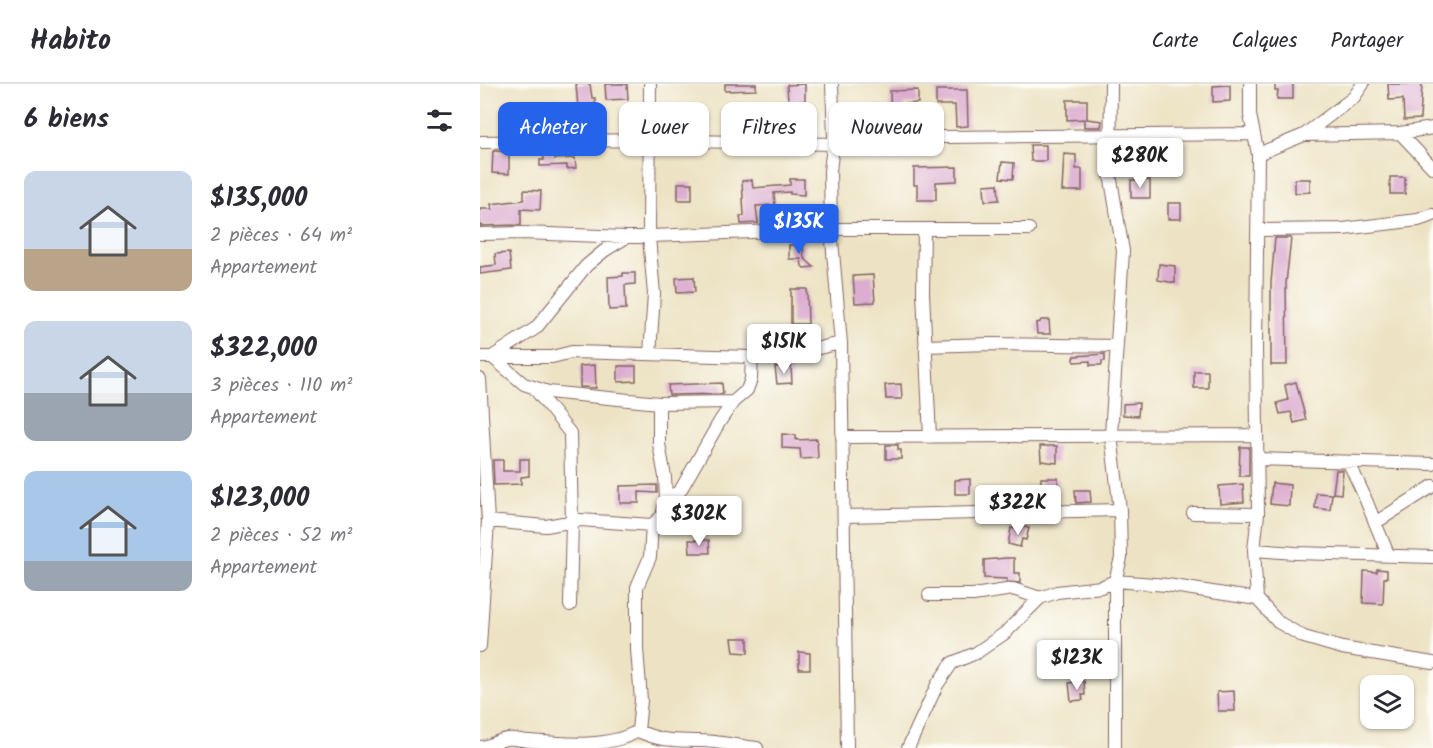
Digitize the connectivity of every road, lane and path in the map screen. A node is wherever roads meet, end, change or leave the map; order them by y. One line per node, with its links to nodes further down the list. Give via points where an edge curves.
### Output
1 (650, 84): 6 (street)
2 (832, 84): 7 (street)
3 (1111, 84): 12 (street)
4 (1251, 84): 10 (street)
5 (1363, 84): 11 (street, via 1354,97)
6 (649, 102)
7 (832, 102)
8 (1433, 128): 9 (street)
9 (1400, 133): 11 (street); 21 (street)
10 (1254, 134): 12 (street); 18 (street)
11 (1304, 135): 18 (street)
12 (1110, 136): 13 (street); 32 (street, via 1110,174 1123,251)
13 (944, 139)
14 (619, 140): 17 (street)
15 (709, 140): 16 (street)
16 (829, 141)
17 (480, 142)
18 (1258, 154): 26 (street)
19 (648, 156): 29 (street)
20 (832, 156): 23 (street)
21 (1433, 168)
22 (1433, 215): 26 (street, via 1342,229)
23 (831, 229): 25 (street); 29 (street); 30 (street)
24 (1029, 229): 25 (street)
25 (924, 230): 31 (street)
26 (1258, 230): 41 (street)
27 (480, 234): 28 (street)
28 (626, 237): 29 (street); 34 (street, via 586,266 536,328)
29 (649, 237): 33 (street, via 654,294)
30 (841, 343): 35 (street, via 793,354); 42 (street)
31 (925, 346): 32 (street); 43 (street)
32 (1117, 346): 40 (street)
33 (650, 354): 34 (street, via 573,352 552,357); 35 (street)
34 (486, 357): 37 (street)
35 (752, 357): 38 (street, via 747,390)
36 (480, 380): 44 (street)
37 (534, 387): 39 (street, via 548,392); 55 (street, via 570,433)
38 (734, 402): 39 (street); 49 (street, via 680,491)
39 (659, 403): 49 (street)
40 (1111, 435): 41 (street); 43 (street); 50 (street)
41 (1257, 435): 45 (street)
42 (842, 437): 43 (street); 53 (street)
43 (930, 437)
44 (482, 456): 54 (street)
45 (1257, 459): 46 (street); 52 (street)
46 (1349, 463): 47 (street); 56 (street)
47 (1433, 464)
48 (1433, 486): 56 (street)
49 (666, 499): 57 (street, via 662,516)
50 (1120, 510): 53 (street); 62 (street, via 1121,558)
51 (1193, 513): 52 (street)
52 (1258, 514): 59 (street)
53 (843, 516): 72 (street)
54 (488, 520): 55 (street, via 546,526); 58 (street)
55 (572, 522): 57 (street); 66 (street)
56 (1375, 522): 60 (street)
57 (652, 525): 69 (street, via 650,557 637,587 641,700)
58 (483, 549): 67 (street)
59 (1254, 549): 60 (street); 65 (street)
60 (1388, 554): 61 (street)
61 (1433, 557)
62 (1115, 581): 64 (street); 65 (street); 74 (street)
63 (929, 595): 64 (street, via 973,595 1013,589)
64 (1040, 598): 73 (street, via 1005,633 976,653 952,663 937,685)
65 (1257, 599): 68 (street, via 1278,622 1304,637 1342,648)
66 (570, 605)
67 (480, 646)
68 (1433, 663)
69 (638, 731): 70 (street, via 612,746 507,739); 71 (street, via 656,739)
70 (480, 747)
71 (757, 748)
72 (847, 748)
73 (908, 748)
74 (1115, 748)

